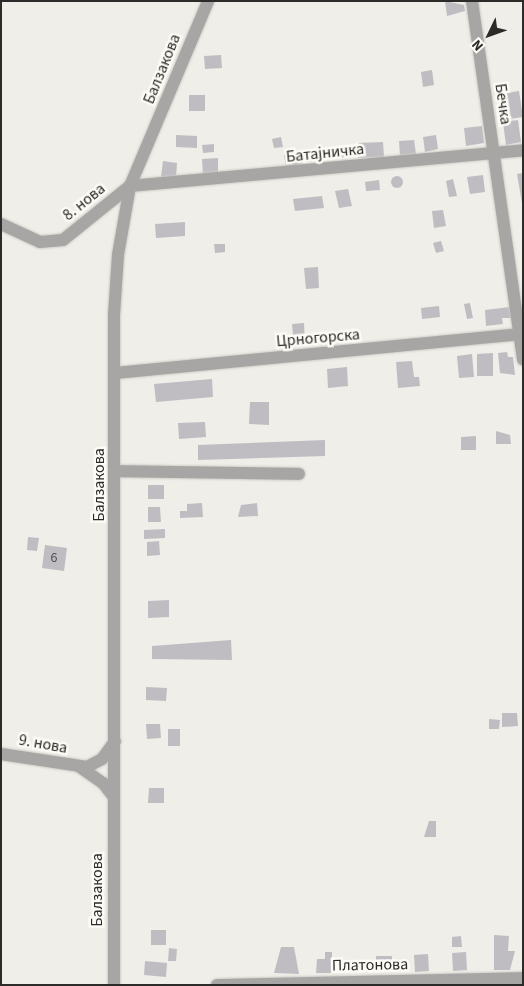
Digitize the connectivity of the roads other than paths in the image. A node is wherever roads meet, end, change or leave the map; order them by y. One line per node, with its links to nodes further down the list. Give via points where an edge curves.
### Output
1 (208, 1): 5 (street, Балзакова)
2 (472, 1): 4 (street, Бечка)
3 (523, 150): 4 (street, Батајничка)
4 (494, 152): 5 (street, Батајничка); 7 (street, Бечка)
5 (130, 186): 6 (street, 8. нова, via 63,240 40,242); 9 (street, Балзакова, via 118,255 114,315)
6 (1, 224)
7 (522, 334): 8 (street, Бечка); 9 (street, Црногорска)
8 (523, 359)
9 (116, 372): 10 (street, Балзакова)
10 (115, 471): 11 (street); 12 (street, Балзакова)
11 (299, 474)
12 (115, 741): 14 (street, 9. нова, via 102,759); 15 (street, Балзакова)
13 (1, 754): 14 (street, 9. нова)
14 (80, 767): 15 (street, 9. нова, via 103,783)
15 (114, 797): 17 (street, Балзакова)
16 (523, 978): 18 (street, Платонова)
17 (114, 985)
18 (217, 985)

